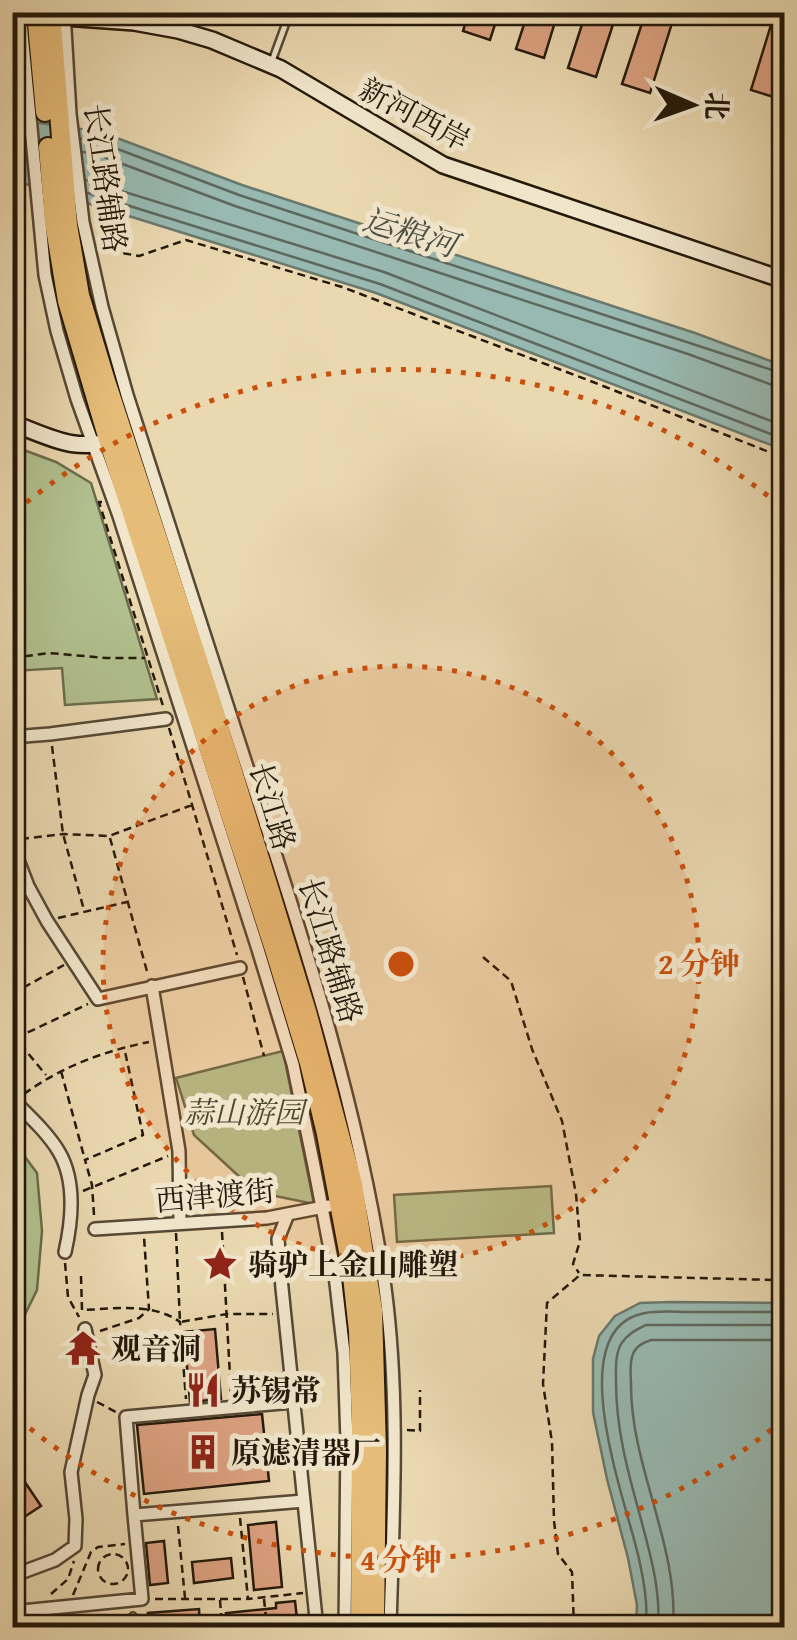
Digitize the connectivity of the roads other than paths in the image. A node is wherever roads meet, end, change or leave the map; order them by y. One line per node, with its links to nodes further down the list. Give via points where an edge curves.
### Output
1 (290, 12): 4 (lane)
2 (43, 15): 3 (street, 新河西岸); 5 (main road, 长江路); 5 (street, 长江路辅路)
3 (143, 18): 4 (street, 新河西岸)
4 (271, 64): 7 (street, 新河西岸, via 443,166)
5 (51, 115): 6 (main road, 长江路); 6 (street, 长江路辅路)
6 (61, 223): 9 (main road, 长江路); 9 (street, 长江路辅路, via 45,275 57,331 77,400); 33 (street, 长江路辅路, via 89,248 126,395 324,1007 363,1162 390,1350)
7 (784, 280)
8 (12, 423): 9 (street, via 71,445)
9 (109, 442): 16 (main road, 长江路, via 309,1063); 16 (street, 长江路辅路, via 113,499 293,1064); 32 (main road, 长江路, via 208,691 353,1184 373,1310)
10 (166, 719): 11 (street)
11 (12, 737)
12 (12, 842): 14 (street, via 47,921 98,999)
13 (240, 968): 14 (street)
14 (152, 986): 18 (street, via 178,1151)
15 (14, 1100): 20 (street, via 60,1153 71,1198)
16 (331, 1206): 17 (street, 西津渡街); 30 (street, 长江路辅路, via 344,1353); 31 (main road, 长江路, via 351,1267 358,1332)
17 (288, 1214): 18 (street, 西津渡街); 22 (street, via 278,1239)
18 (180, 1224): 19 (street, 西津渡街)
19 (94, 1229)
20 (65, 1252)
21 (86, 1334): 25 (street, via 96,1375 70,1472 75,1546)
22 (294, 1402): 23 (street); 24 (street, via 126,1417)
23 (304, 1500): 24 (street); 29 (street)
24 (134, 1516): 26 (street, via 142,1600)
25 (12, 1576)
26 (12, 1612)
27 (134, 1616): 28 (lane)
28 (135, 1628)
29 (317, 1628)
30 (344, 1628)
31 (360, 1628)
32 (375, 1628)
33 (390, 1628)

